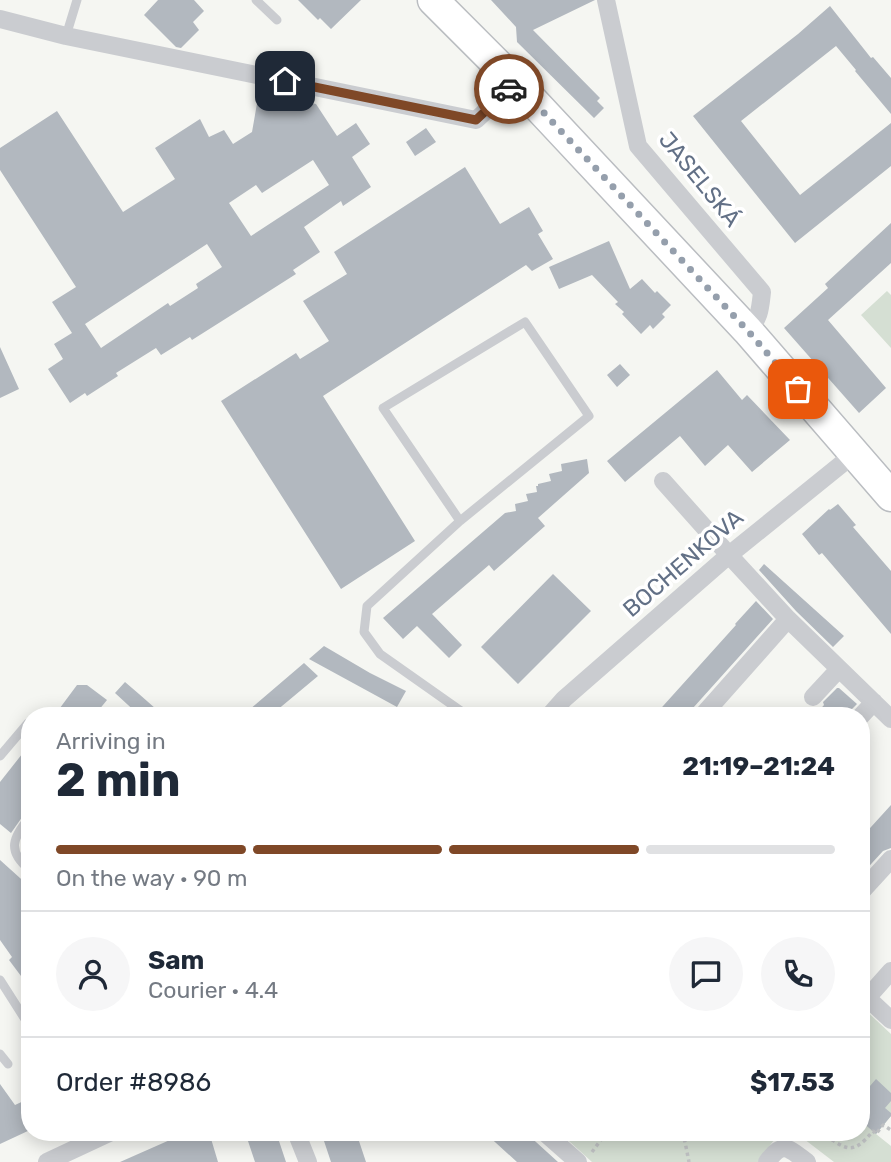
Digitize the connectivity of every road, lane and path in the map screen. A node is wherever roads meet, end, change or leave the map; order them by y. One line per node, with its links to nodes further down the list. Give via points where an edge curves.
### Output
1 (77, 0): 7 (lane)
2 (256, 0): 6 (lane)
3 (433, 0): 8 (main road)
4 (606, 0): 9 (street, JASELSKÁ, via 638,146 762,292 757,321)
5 (0, 19): 7 (street)
6 (277, 20)
7 (66, 36): 8 (street, via 476,120)
8 (516, 83): 9 (main road)
9 (748, 331): 10 (main road)
10 (854, 453): 12 (main road); 14 (street, BOCHENKOVA)
11 (663, 481): 14 (street)
12 (891, 496)
13 (460, 521): 13 (lane, via 589,416 525,322 383,408); 19 (lane, via 367,607 364,632 380,654)
14 (729, 555): 15 (street); 20 (street, BOCHENKOVA)
15 (788, 619): 16 (street); 21 (street)
16 (839, 669): 17 (street); 18 (street)
17 (813, 697)
18 (874, 702): 22 (street); 23 (street)
19 (455, 707)
20 (558, 707)
21 (710, 707)
22 (869, 707)
23 (891, 719)
24 (21, 731): 25 (lane)
25 (0, 756)
26 (21, 828): 28 (lane, via 14,851)
27 (891, 859): 29 (street)
28 (21, 861)
29 (870, 882)
30 (891, 971): 32 (street)
31 (0, 980): 34 (lane)
32 (870, 990)
33 (870, 1001): 35 (street)
34 (21, 1013)
35 (891, 1020)
36 (0, 1054): 37 (lane)
37 (8, 1064)
38 (891, 1130): 39 (path, via 883,1125)
39 (870, 1135)
40 (88, 1141): 46 (street)
41 (299, 1141): 47 (street)
42 (554, 1141): 48 (street)
43 (685, 1141): 49 (path)
44 (835, 1141): 45 (path, via 851,1148)
45 (865, 1141)
46 (47, 1162)
47 (307, 1162)
48 (578, 1162)
49 (689, 1162)
50 (766, 1162): 51 (street, via 783,1148)
51 (807, 1162)

